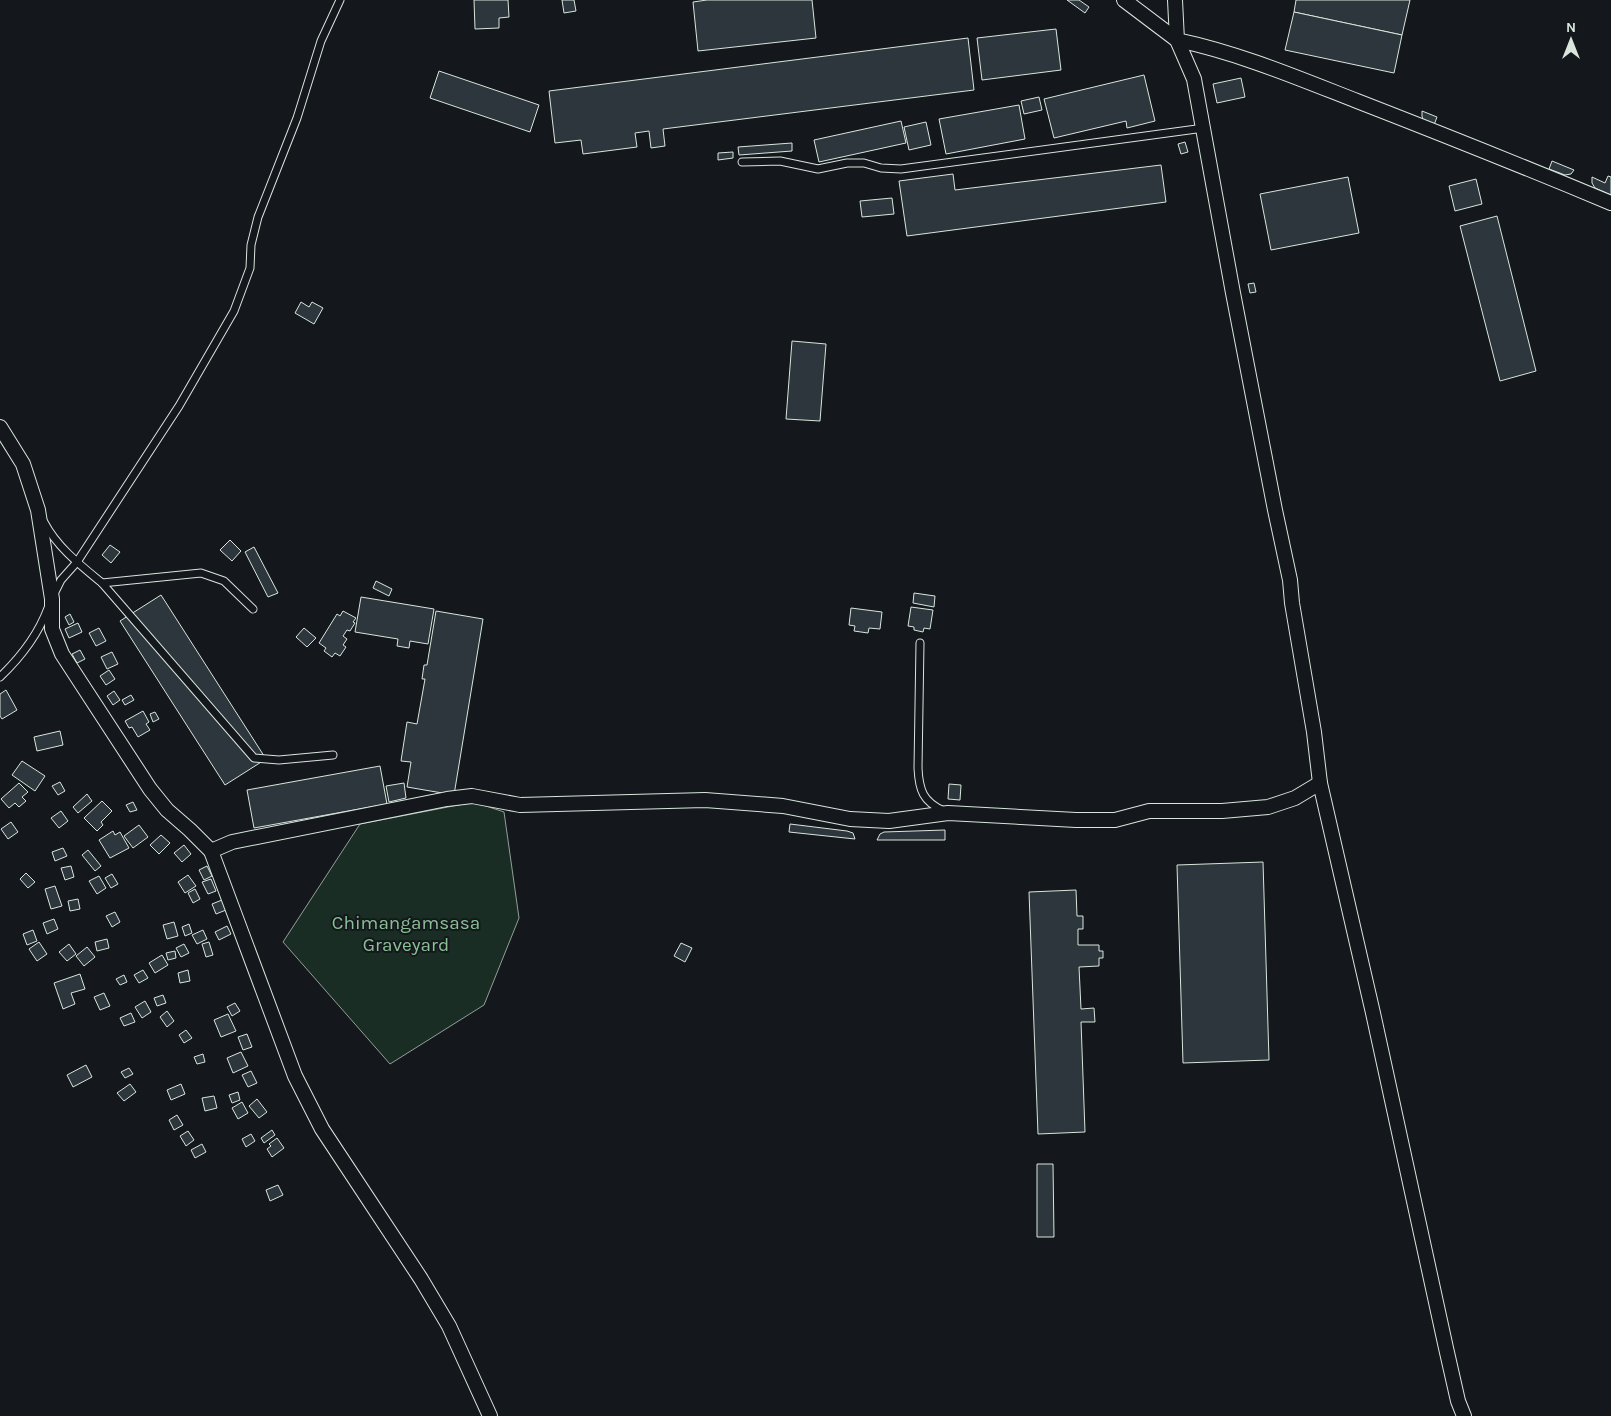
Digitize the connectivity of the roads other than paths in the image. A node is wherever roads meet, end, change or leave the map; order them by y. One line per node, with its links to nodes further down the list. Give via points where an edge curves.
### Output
1 (340, 0): 10 (lane, via 321,41 297,118 258,217 251,245 250,268 234,311 178,406)
2 (1124, 0): 4 (street)
3 (1175, 0): 4 (street)
4 (1177, 40): 5 (street, via 1194,79); 7 (street, via 1211,47 1283,72)
5 (1204, 128): 6 (lane, via 901,169 864,163 818,169 780,161); 17 (street, via 1234,302 1290,580)
6 (742, 162)
7 (1611, 203)
8 (0, 427): 9 (street, via 23,464)
9 (38, 510): 10 (lane, via 51,535); 12 (street)
10 (77, 562): 11 (lane); 12 (lane, via 61,580)
11 (102, 583): 13 (lane, via 201,573 224,581); 16 (lane, via 254,758 279,760)
12 (52, 599): 15 (lane, via 42,626 18,660); 19 (street, via 52,629 62,654 88,696 150,789 167,810)
13 (254, 609)
14 (920, 643): 18 (lane, via 919,784 924,797)
15 (0, 677)
16 (333, 755)
17 (1320, 783): 18 (street, via 1295,798 1268,807 1149,811 1114,820); 21 (street)
18 (948, 813): 19 (street, via 889,820 850,819 783,806 705,800 520,805 472,796 232,842)
19 (211, 851): 20 (street, via 306,1099 322,1129 441,1312)
20 (490, 1416)
21 (1464, 1416)

